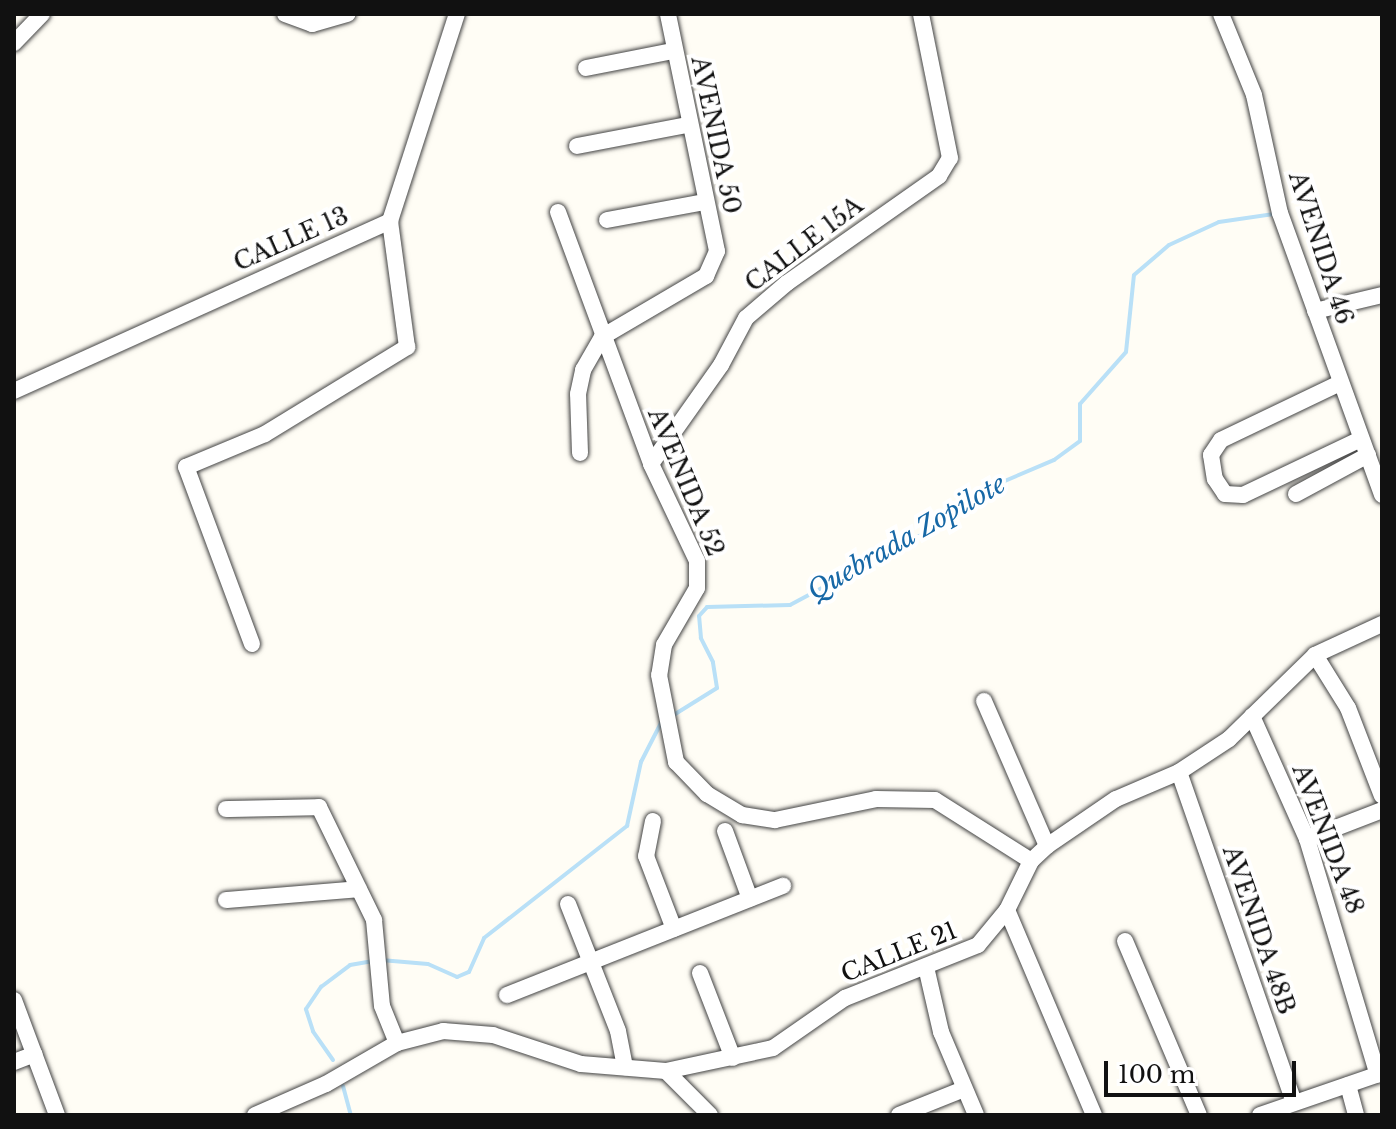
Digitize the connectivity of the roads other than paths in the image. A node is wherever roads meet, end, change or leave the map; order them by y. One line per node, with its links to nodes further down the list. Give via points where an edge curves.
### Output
1 (42, 14): 8 (street)
2 (285, 14): 3 (street, via 312,24)
3 (348, 14)
4 (457, 14): 16 (street)
5 (668, 14): 9 (street, AVENIDA 50)
6 (921, 14): 25 (street, CALLE 15A, via 950,158 939,176 746,318 721,365)
7 (1221, 14): 18 (street, AVENIDA 46, via 1254,95 1280,213)
8 (14, 43)
9 (673, 51): 10 (street); 11 (street, AVENIDA 50)
10 (586, 68)
11 (687, 125): 12 (street); 13 (street, AVENIDA 50)
12 (577, 146)
13 (705, 202): 15 (street); 19 (street, AVENIDA 50, via 717,251 706,276)
14 (558, 212): 19 (street, AVENIDA 52)
15 (607, 220)
16 (390, 221): 21 (street, CALLE 13); 29 (street, via 407,347 265,434 186,467)
17 (1382, 295): 18 (street)
18 (1315, 311): 20 (street, AVENIDA 46)
19 (602, 337): 23 (street, via 583,370 578,394); 25 (street, AVENIDA 52)
20 (1340, 383): 22 (street, AVENIDA 46); 22 (street, via 1221,440 1211,455 1215,479 1225,494 1243,495)
21 (14, 391)
22 (1361, 439): 24 (street, AVENIDA 46)
23 (580, 453)
24 (1368, 455): 26 (street, AVENIDA 46); 27 (street)
25 (651, 464): 41 (street, AVENIDA 52, via 699,574 697,588 664,645 659,675 676,762 707,794 742,815 775,820 876,799 935,800)
26 (1380, 485)
27 (1296, 494)
28 (1382, 624): 30 (street, CALLE 21)
29 (252, 644)
30 (1315, 655): 32 (street, CALLE 21); 34 (street, via 1348,708)
31 (984, 701): 40 (street)
32 (1252, 716): 33 (street, CALLE 21); 39 (street, AVENIDA 48)
33 (1179, 772): 40 (street, CALLE 21, via 1116,799); 64 (street, AVENIDA 48B)
34 (1382, 796)
35 (226, 809): 43 (street, via 313,804 323,812)
36 (1382, 810): 39 (street)
37 (653, 821): 48 (street, via 646,856)
38 (725, 831): 44 (street)
39 (1307, 839): 61 (street, AVENIDA 48)
40 (1047, 846): 41 (street, CALLE 21)
41 (1031, 861): 47 (street, CALLE 21)
42 (783, 886): 44 (street)
43 (359, 889): 45 (street); 55 (street, via 379,943 382,1006)
44 (750, 899): 48 (street)
45 (226, 900)
46 (568, 904): 50 (street)
47 (1007, 910): 51 (street, CALLE 21, via 978,945); 70 (street)
48 (674, 929): 50 (street)
49 (1125, 941): 71 (street)
50 (591, 962): 53 (street); 59 (street, via 618,1031)
51 (926, 967): 57 (street, CALLE 21, via 845,998 773,1048); 63 (street, via 941,1032)
52 (700, 973): 57 (street)
53 (507, 995)
54 (14, 1000): 56 (street)
55 (397, 1043): 59 (street, CALLE 21, via 459,1030 493,1035 548,1057); 66 (street, CALLE 21, via 326,1084)
56 (35, 1054): 58 (street); 65 (street)
57 (733, 1058): 60 (street, CALLE 21)
58 (14, 1062)
59 (625, 1067): 60 (street, CALLE 21)
60 (666, 1071): 67 (street)
61 (1380, 1074): 62 (street)
62 (1348, 1085): 64 (street); 73 (street)
63 (964, 1089): 68 (street); 69 (street)
64 (1294, 1103): 72 (street)
65 (57, 1115)
66 (255, 1115)
67 (710, 1115)
68 (899, 1115)
69 (976, 1115)
70 (1094, 1115)
71 (1199, 1115)
72 (1260, 1115)
73 (1356, 1115)

